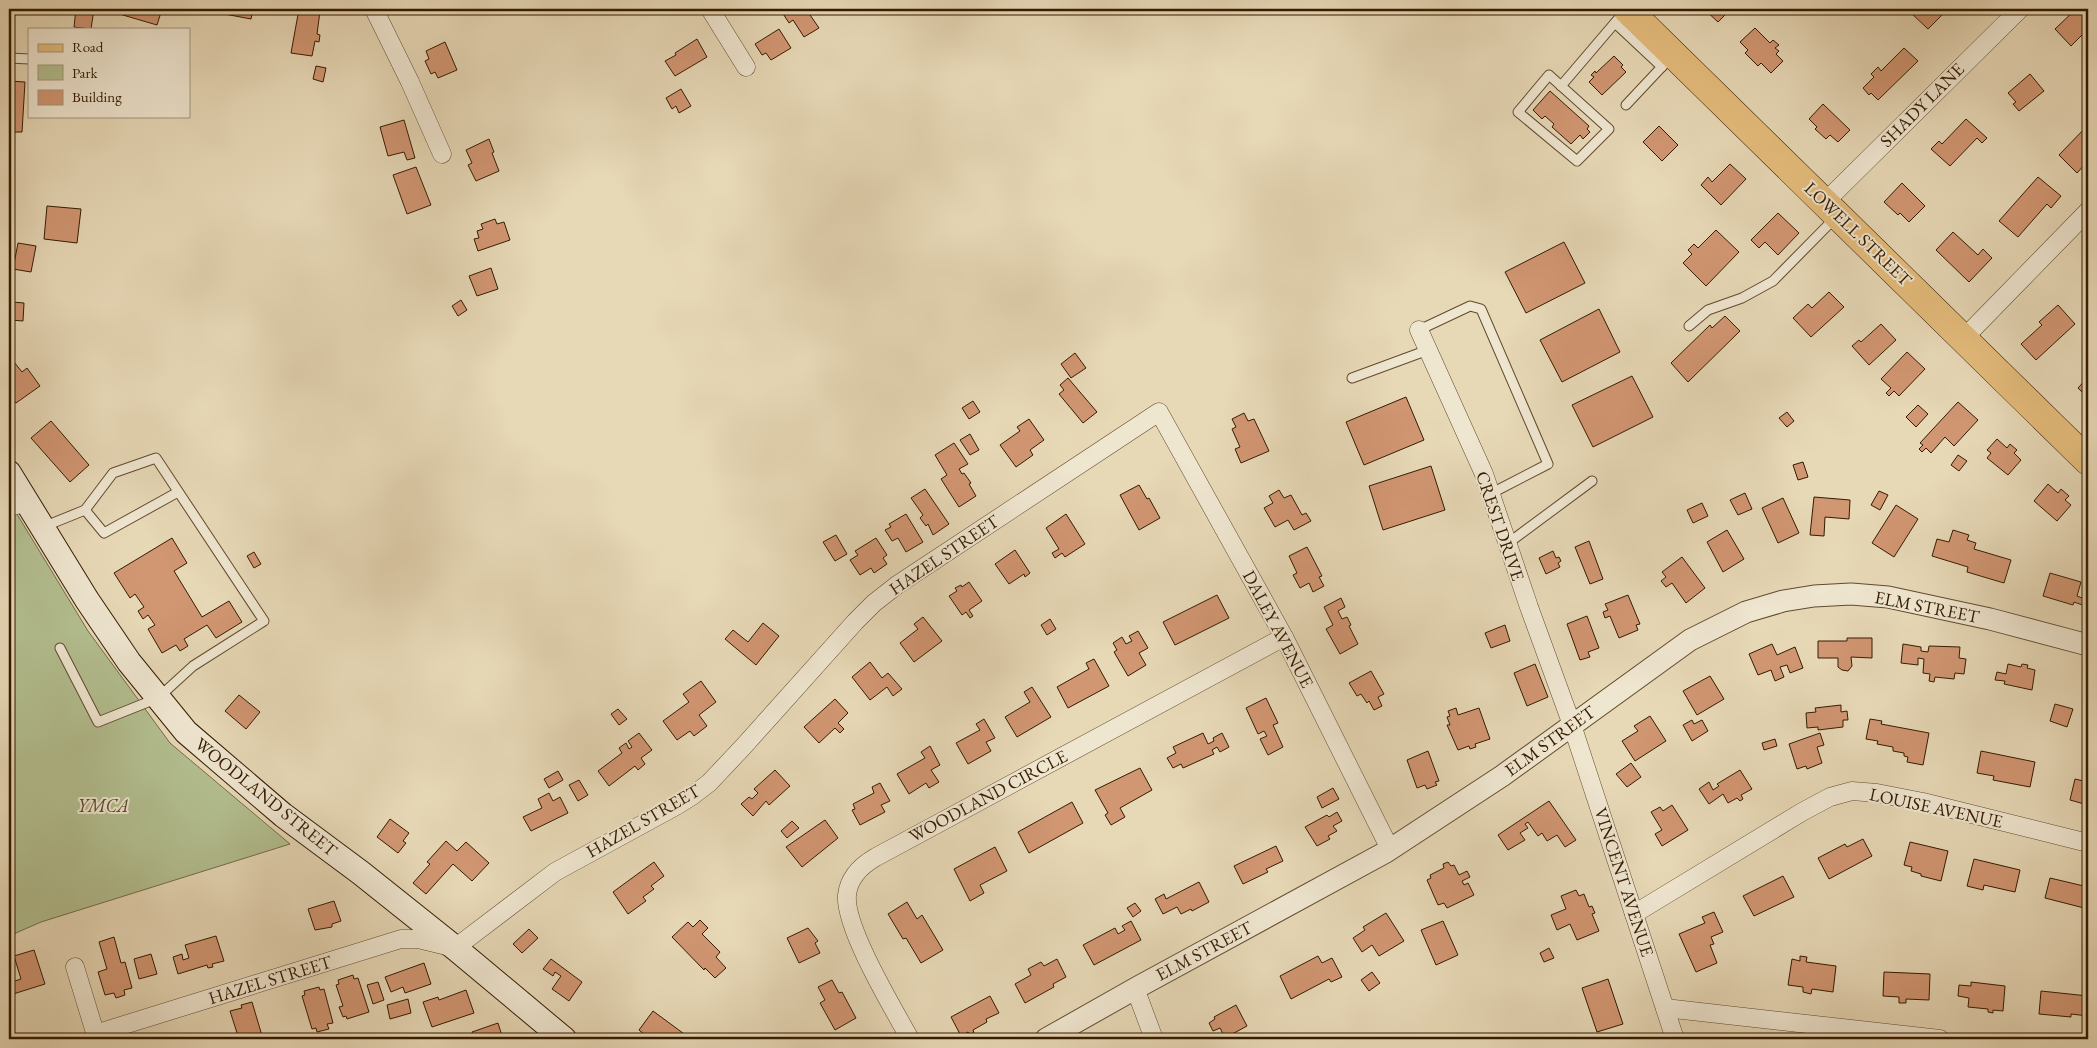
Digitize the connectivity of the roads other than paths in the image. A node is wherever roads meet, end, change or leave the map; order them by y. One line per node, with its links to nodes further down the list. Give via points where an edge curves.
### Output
1 (374, 9): 11 (street)
2 (710, 9): 8 (street)
3 (2020, 9): 12 (street, SHADY LANE)
4 (1623, 13): 7 (main road, LOWELL STREET); 9 (lane)
5 (9, 58): 6 (lane)
6 (28, 59)
7 (1668, 61): 10 (lane); 12 (main road, LOWELL STREET)
8 (746, 67)
9 (1561, 86): 9 (lane, via 1609,129 1577,161 1518,112 1549,75)
10 (1626, 104)
11 (442, 154)
12 (1831, 209): 14 (lane, via 1773,281 1742,298 1708,310); 16 (main road, LOWELL STREET)
13 (2088, 211): 16 (street)
14 (1689, 326)
15 (1419, 330): 17 (street, CREST DRIVE); 24 (lane, via 1470,306 1481,309 1485,318 1548,464)
16 (1964, 338): 20 (main road, LOWELL STREET)
17 (1428, 350): 18 (lane); 24 (street, CREST DRIVE)
18 (1352, 378)
19 (1159, 412): 29 (street, DALEY AVENUE); 37 (street, HAZEL STREET, via 874,604 726,766 692,796 556,872)
20 (2088, 461)
21 (9, 473): 25 (main road, WOODLAND STREET)
22 (1592, 481): 28 (lane)
23 (178, 492): 26 (lane, via 104,533); 26 (lane, via 156,458 113,473); 32 (lane, via 264,622 193,666)
24 (1490, 494): 28 (street, CREST DRIVE)
25 (18, 505): 27 (main road, WOODLAND STREET)
26 (85, 510): 27 (lane)
27 (43, 527): 32 (main road, WOODLAND STREET, via 87,600)
28 (1507, 544): 33 (street, CREST DRIVE)
29 (1284, 637): 35 (street, DALEY AVENUE); 43 (street, WOODLAND CIRCLE, via 885,852 858,871 847,894 853,931)
30 (2088, 646): 33 (street, ELM STREET, via 1990,619 1888,597 1814,596 1746,612 1717,625 1690,640)
31 (60, 648): 32 (lane, via 98,722)
32 (158, 698): 37 (main road, WOODLAND STREET, via 186,732 284,815)
33 (1572, 725): 35 (street, ELM STREET, via 1487,786); 36 (street, VINCENT AVENUE)
34 (2088, 843): 36 (street, LOUISE AVENUE, via 1923,802 1852,791 1830,797 1802,812)
35 (1390, 849): 39 (street, ELM STREET)
36 (1634, 914): 40 (street, VINCENT AVENUE)
37 (455, 948): 41 (street, HAZEL STREET, via 418,939 401,939); 42 (main road, WOODLAND STREET)
38 (75, 966): 41 (street)
39 (1135, 988): 44 (street, ELM STREET); 45 (street)
40 (1665, 1008): 46 (street, VINCENT AVENUE); 47 (street)
41 (96, 1037)
42 (564, 1039)
43 (910, 1039)
44 (1046, 1039)
45 (1154, 1039)
46 (1676, 1039)
47 (1940, 1039)

